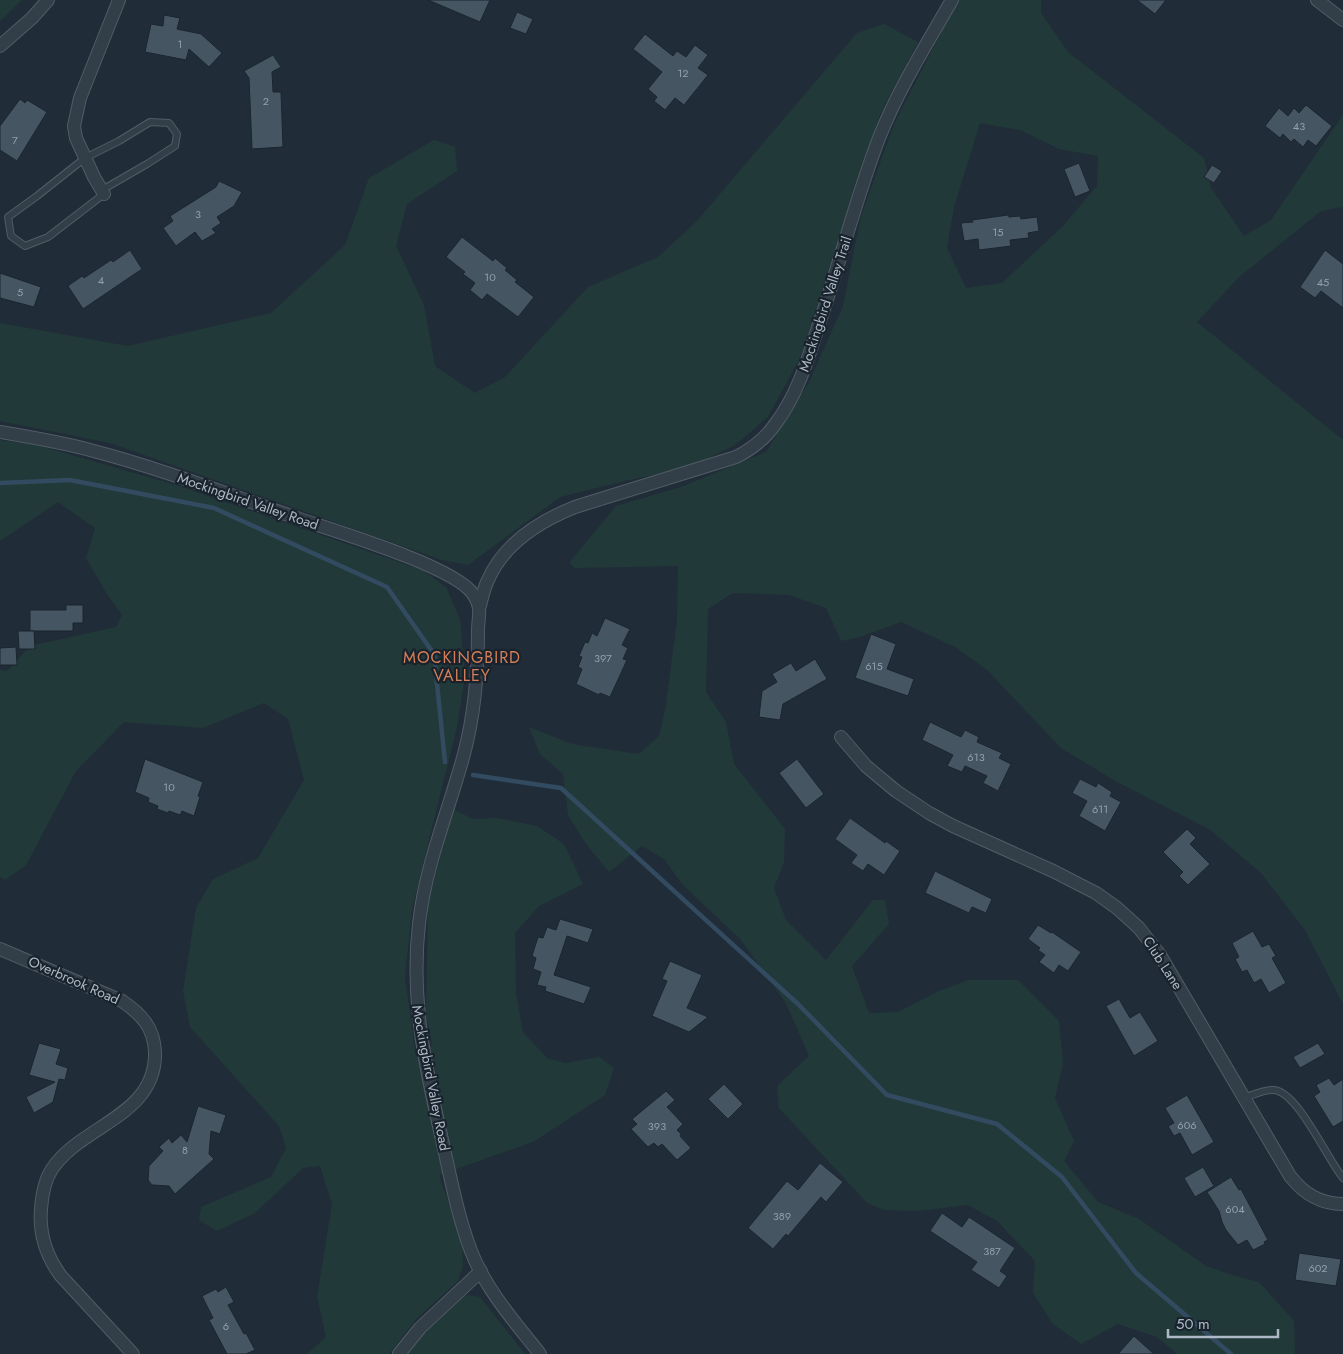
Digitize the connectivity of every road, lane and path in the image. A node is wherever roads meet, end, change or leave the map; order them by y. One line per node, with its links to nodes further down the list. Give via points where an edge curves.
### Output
1 (48, 0): 6 (street)
2 (120, 0): 7 (street, via 76,113 76,138)
3 (952, 0): 10 (street, Mockingbird Valley Trail, via 880,136 802,375 777,422 757,444 736,458)
4 (1317, 0): 5 (street)
5 (1343, 20)
6 (0, 46)
7 (85, 158): 8 (street); 8 (lane, via 150,122 169,123 177,134 175,146); 8 (lane, via 8,216 11,236 25,246 48,237)
8 (103, 192)
9 (0, 432): 11 (street, Mockingbird Valley Road, via 86,449 144,465 411,558 462,583 471,590)
10 (595, 501): 11 (street, Mockingbird Valley Road, via 560,513 518,540 495,566)
11 (480, 606): 17 (street, Mockingbird Valley Road, via 477,682 471,725 424,896 418,930 416,992 419,1028 433,1100 458,1207)
12 (841, 737): 14 (street, Club Lane, via 866,766 929,813 1096,893 1117,908 1139,928 1160,955)
13 (0, 949): 18 (street, Overbrook Road, via 122,1001 139,1013 153,1035 156,1062 145,1089 135,1103 58,1161 50,1171 42,1192 40,1217 43,1242 54,1267)
14 (1244, 1098): 15 (lane, via 1267,1090 1282,1093 1305,1117); 16 (street, Club Lane, via 1299,1187 1319,1200)
15 (1343, 1178)
16 (1343, 1204)
17 (481, 1271): 19 (street, via 420,1328); 20 (street, Mockingbird Valley Road, via 496,1298)
18 (133, 1354)
19 (399, 1354)
20 (540, 1354)

